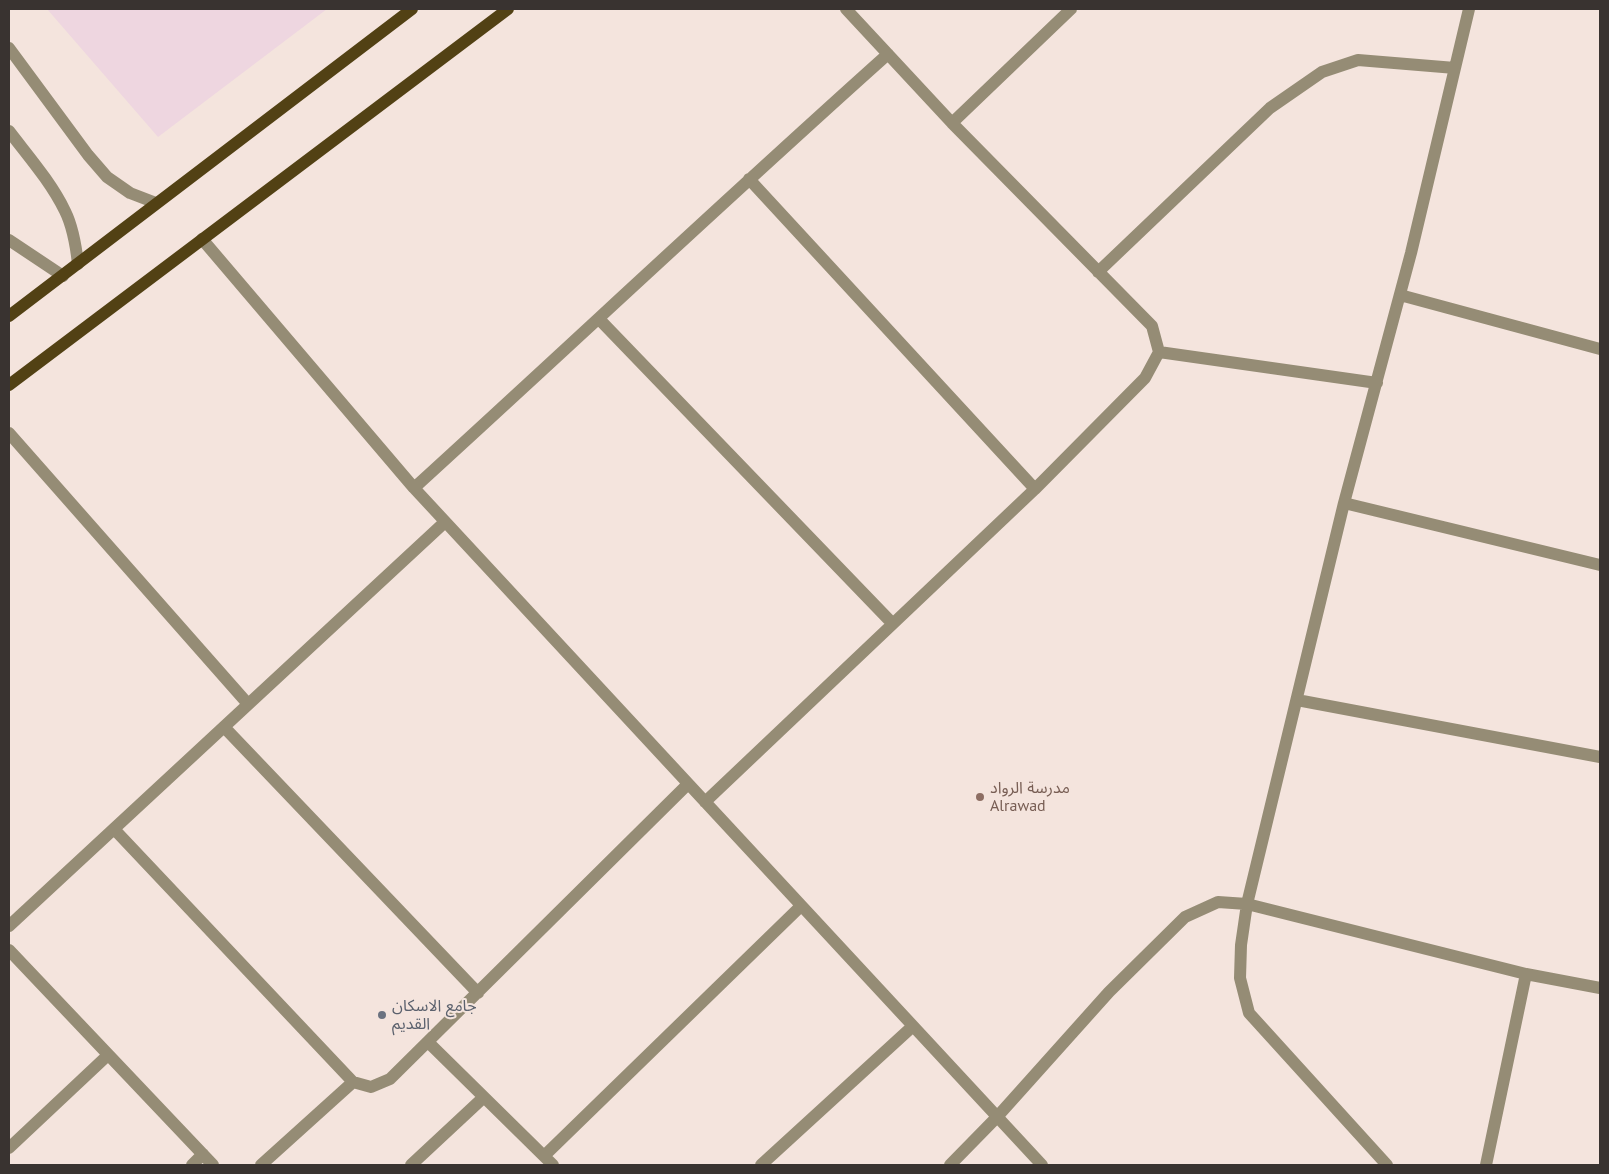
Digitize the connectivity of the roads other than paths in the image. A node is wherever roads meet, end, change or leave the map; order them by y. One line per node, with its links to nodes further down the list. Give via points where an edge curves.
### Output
1 (412, 9): 12 (main road)
2 (508, 9): 14 (main road)
3 (846, 9): 7 (street)
4 (1071, 9): 9 (street)
5 (1470, 9): 8 (street)
6 (9, 48): 12 (street, via 107,177 130,193)
7 (888, 54): 9 (street); 11 (street)
8 (1455, 68): 16 (street, via 1358,60 1322,72 1270,108); 18 (street)
9 (952, 123): 16 (street)
10 (9, 131): 15 (street, via 66,211)
11 (749, 179): 20 (street); 27 (street)
12 (156, 203): 15 (main road)
13 (9, 240): 17 (street)
14 (202, 240): 24 (main road); 26 (street)
15 (78, 264): 17 (main road)
16 (1098, 272): 22 (street, via 1152,326)
17 (63, 276): 19 (main road)
18 (1400, 295): 21 (street); 23 (street)
19 (9, 316)
20 (599, 319): 26 (street); 31 (street)
21 (1600, 349)
22 (1159, 352): 23 (street); 27 (street, via 1146,378)
23 (1376, 383): 28 (street)
24 (9, 385)
25 (9, 433): 33 (street)
26 (414, 488): 29 (street)
27 (1035, 489): 31 (street)
28 (1344, 503): 30 (street); 32 (street)
29 (445, 522): 33 (street); 36 (street)
30 (1600, 565)
31 (892, 624): 37 (street)
32 (1297, 700): 35 (street); 39 (street)
33 (248, 704): 34 (street)
34 (224, 727): 38 (street); 45 (street)
35 (1600, 757)
36 (688, 784): 37 (street); 45 (street)
37 (705, 802): 40 (street)
38 (114, 829): 41 (street); 49 (street)
39 (1247, 904): 43 (street); 51 (street, via 1218,902 1185,917 1109,992); 62 (street, via 1240,978 1249,1013)
40 (801, 906): 46 (street); 54 (street)
41 (9, 926)
42 (9, 950): 48 (street)
43 (1526, 974): 44 (street); 63 (street)
44 (1600, 988)
45 (478, 993): 47 (street)
46 (913, 1026): 51 (street); 59 (street)
47 (428, 1042): 49 (street, via 390,1079 371,1086); 50 (street)
48 (108, 1055): 52 (street); 53 (street)
49 (353, 1082): 57 (street)
50 (484, 1097): 54 (street); 58 (street)
51 (998, 1117): 60 (street); 61 (street)
52 (9, 1148)
53 (203, 1154): 55 (street); 56 (street)
54 (549, 1161)
55 (192, 1165)
56 (213, 1165)
57 (261, 1165)
58 (411, 1165)
59 (761, 1165)
60 (950, 1165)
61 (1042, 1165)
62 (1387, 1165)
63 (1486, 1165)

